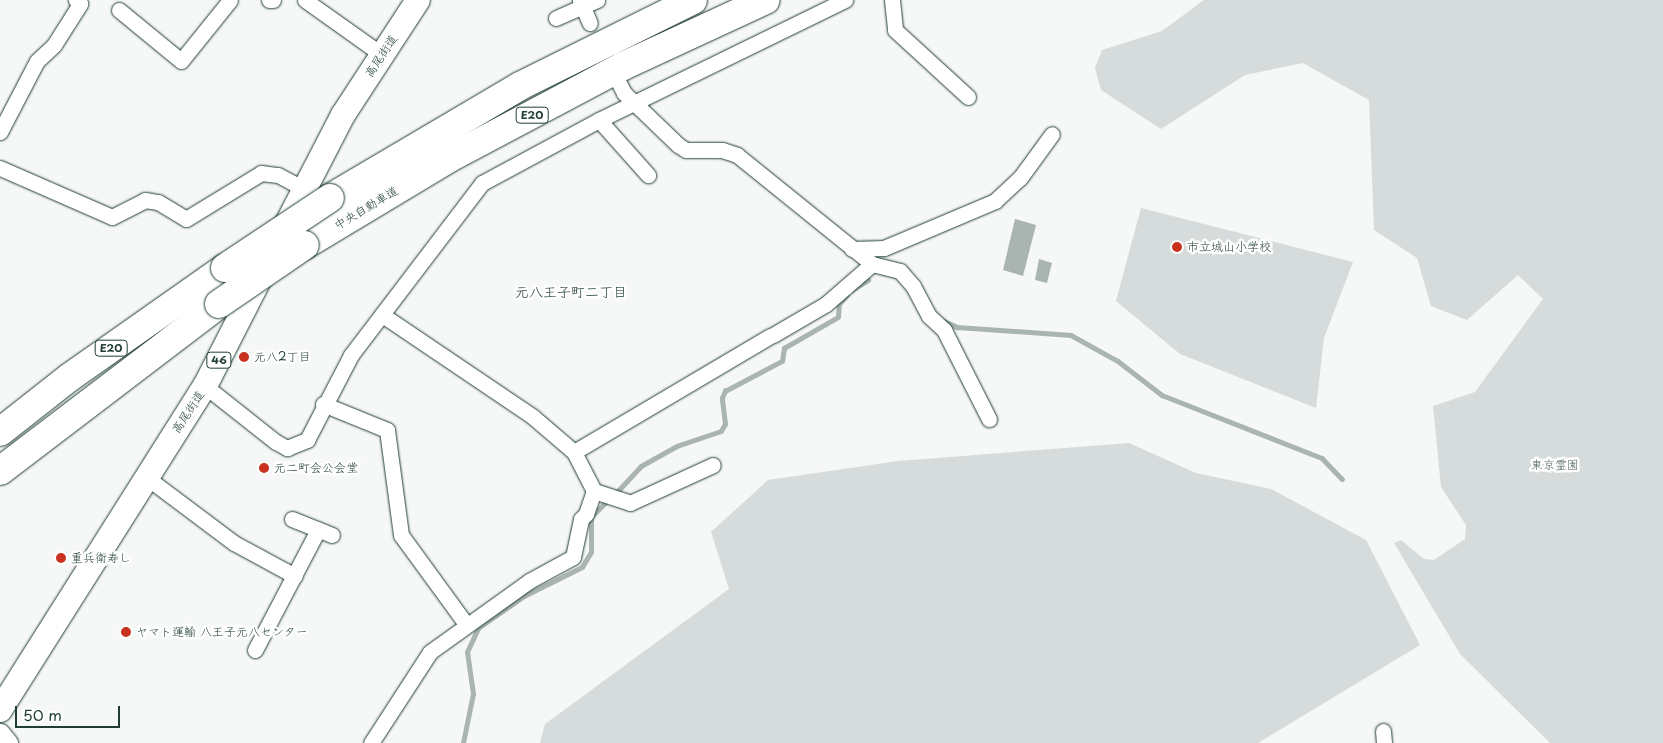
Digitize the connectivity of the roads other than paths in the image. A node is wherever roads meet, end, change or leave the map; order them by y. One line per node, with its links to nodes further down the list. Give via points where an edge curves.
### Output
1 (76, 0): 21 (street, via 80,4 54,45 37,61)
2 (230, 0): 13 (street, via 181,61)
3 (269, 0): 4 (street)
4 (273, 0)
5 (305, 0): 16 (street)
6 (418, 0): 16 (main road, 高尾街道 / 46)
7 (597, 0): 12 (street)
8 (693, 0): 32 (highway, E20, bridge, via 520,86 330,198 70,377)
9 (766, 0): 35 (highway, 中央自動車道 / E20, bridge, via 623,66 448,159 305,245 218,304)
10 (844, 0): 19 (street)
11 (892, 0): 18 (street, via 895,30)
12 (581, 3): 14 (street); 15 (street)
13 (119, 10)
14 (556, 18)
15 (590, 23)
16 (381, 54): 25 (main road, 高尾街道 / 46)
17 (618, 81): 19 (street, via 624,93)
18 (968, 97)
19 (636, 103): 20 (street); 26 (street, via 686,150 722,150 738,155)
20 (599, 120): 24 (street); 28 (street, via 482,184)
21 (0, 132)
22 (1052, 134): 26 (street, via 1020,178 995,201 884,248)
23 (2, 175): 25 (street, via 112,217 145,200 158,202 186,219 262,173 278,175)
24 (648, 175)
25 (304, 189): 29 (main road, 高尾街道 / 46)
26 (852, 249): 27 (street)
27 (872, 264): 31 (street, via 900,271 913,286 929,316 944,330); 33 (street, via 826,304)
28 (382, 315): 30 (street, via 351,355); 33 (street, via 503,395)
29 (205, 386): 30 (street, via 287,448 307,440); 36 (main road, 高尾街道 / 46)
30 (323, 404): 40 (street, via 387,430 401,534)
31 (989, 419)
32 (0, 432)
33 (574, 452): 37 (street)
34 (713, 466): 37 (street, via 630,503)
35 (0, 471)
36 (146, 476): 39 (street, via 234,543); 42 (main road, 高尾街道 / 46)
37 (599, 493): 40 (street, via 580,519 572,557 529,581)
38 (292, 518): 39 (street, via 325,533)
39 (295, 576): 41 (street)
40 (466, 624): 45 (street, via 430,652)
41 (255, 650)
42 (0, 710)
43 (0, 733): 44 (street)
44 (8, 743)
45 (371, 743)

